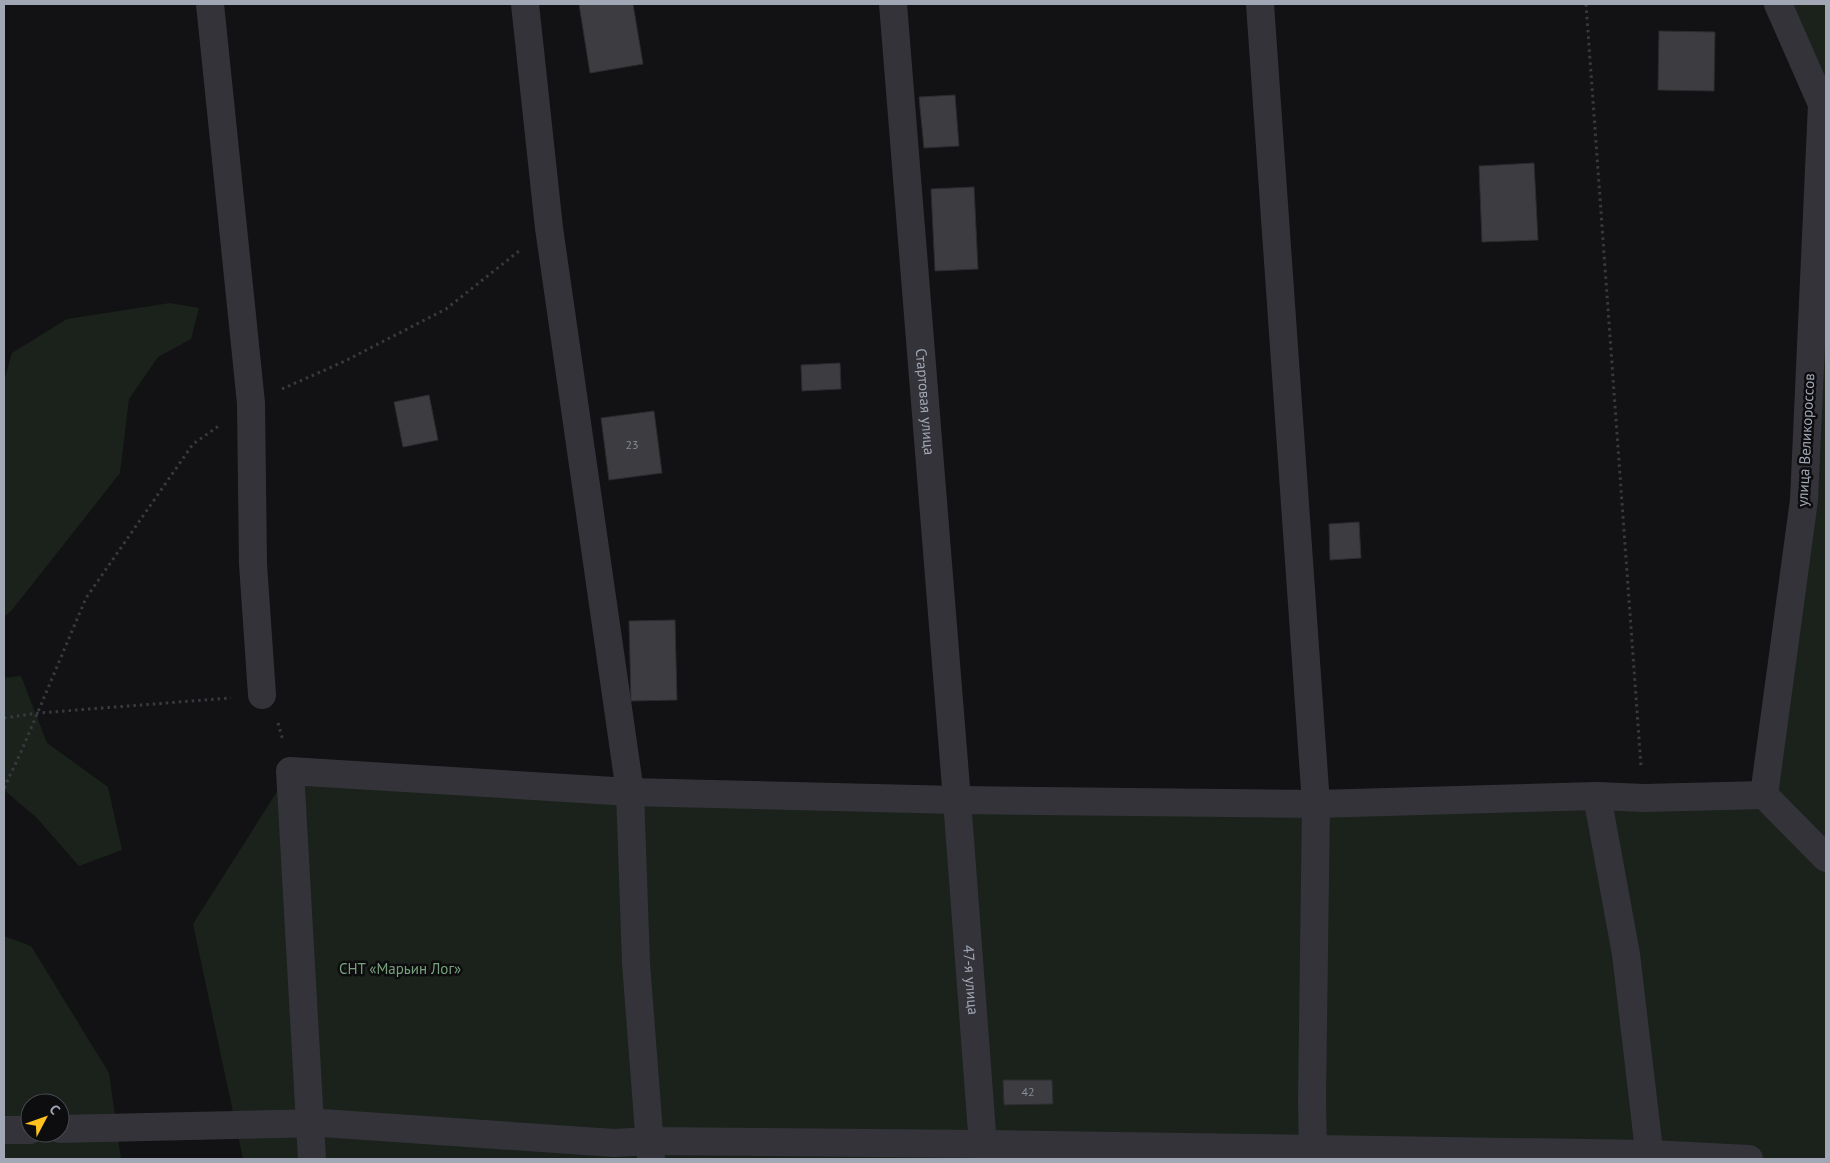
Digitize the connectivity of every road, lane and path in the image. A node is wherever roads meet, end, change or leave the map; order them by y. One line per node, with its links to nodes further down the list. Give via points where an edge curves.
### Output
1 (210, 4): 8 (street, via 250,403 252,564)
2 (525, 4): 11 (street, via 550,228)
3 (893, 4): 15 (street, Стартовая улица)
4 (1260, 4): 16 (street)
5 (1586, 4): 14 (path)
6 (1778, 4): 7 (street, улица Великороссов, via 1822,104)
7 (1822, 183): 12 (street, улица Великороссов, via 1804,500)
8 (262, 695): 9 (path); 10 (path, via 275,711)
9 (4, 718)
10 (290, 770): 11 (street); 18 (street)
11 (630, 792): 15 (street); 22 (street, via 636,963)
12 (1764, 795): 14 (street); 17 (street)
13 (1597, 796): 14 (street); 16 (street); 25 (street, via 1626,954)
14 (1644, 798)
15 (957, 800): 16 (street); 23 (street, 47-я улица)
16 (1316, 804): 24 (street, via 1312,974)
17 (1826, 858)
18 (310, 1123): 19 (street); 22 (street, via 614,1143); 26 (street)
19 (70, 1129)
20 (4, 1130): 21 (street)
21 (20, 1130)
22 (651, 1150): 23 (street)
23 (984, 1152): 24 (street)
24 (1313, 1154): 25 (street)
25 (1650, 1157): 27 (street)
26 (312, 1159)
27 (1749, 1159)

